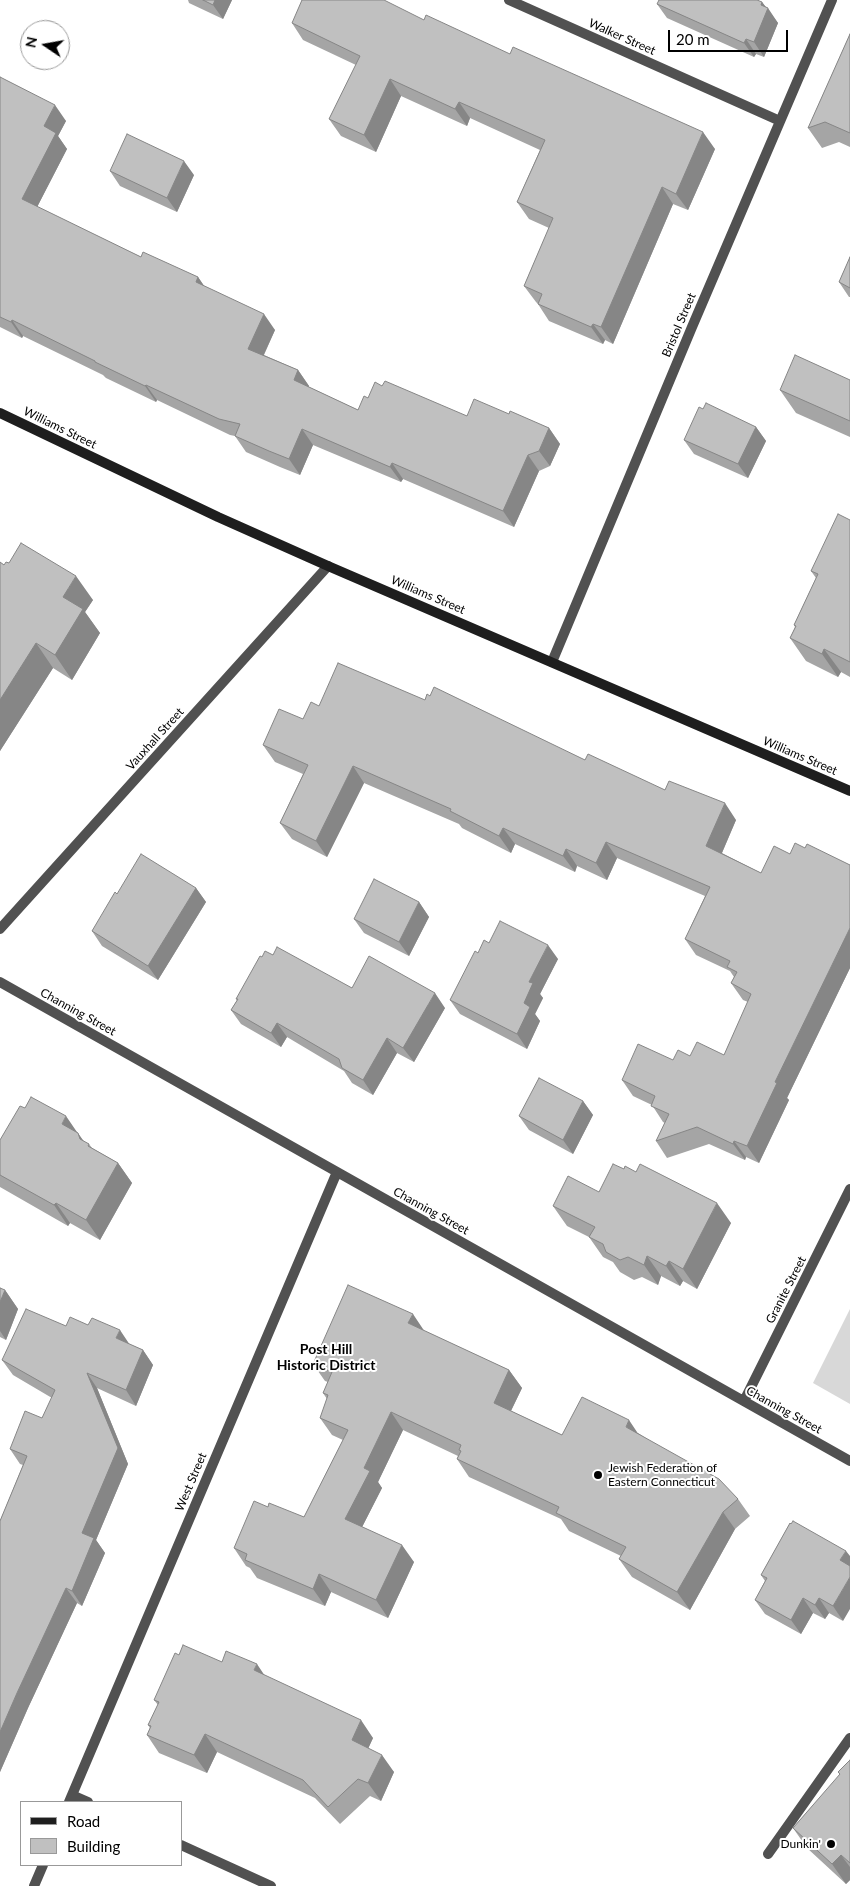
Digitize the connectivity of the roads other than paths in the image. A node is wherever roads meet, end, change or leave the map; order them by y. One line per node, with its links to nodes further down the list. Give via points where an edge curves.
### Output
1 (509, 0): 3 (street, Walker Street)
2 (832, 0): 3 (street, Bristol Street)
3 (780, 121): 6 (street, Bristol Street)
4 (0, 413): 5 (street, Williams Street)
5 (328, 566): 6 (street, Williams Street); 8 (street, Vauxhall Street)
6 (552, 662): 7 (street, Williams Street)
7 (850, 791)
8 (0, 929)
9 (0, 982): 10 (street, Channing Street)
10 (336, 1172): 12 (street, Channing Street); 15 (street, West Street)
11 (850, 1189): 12 (street, Granite Street)
12 (744, 1401): 13 (street, Channing Street)
13 (850, 1462)
14 (850, 1738): 17 (street)
15 (71, 1799)
16 (182, 1845): 20 (street)
17 (768, 1854)
18 (43, 1866): 19 (street)
19 (34, 1886)
20 (271, 1886)

